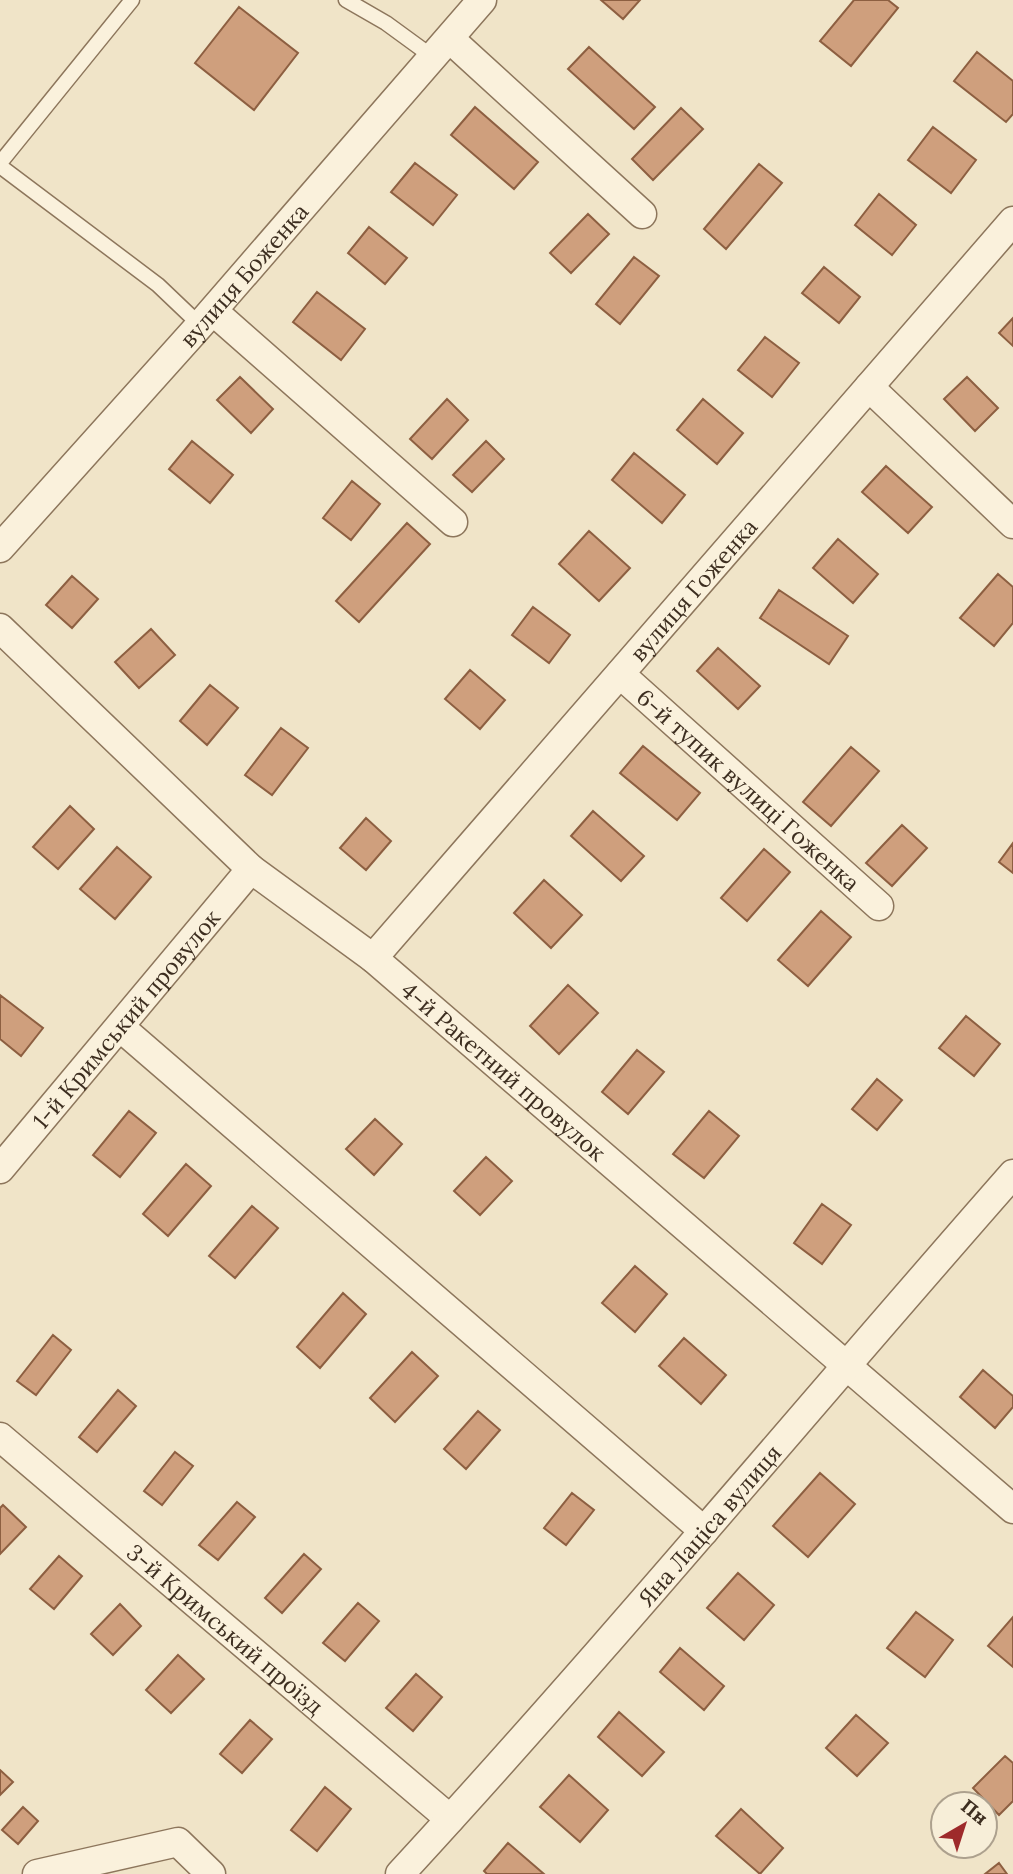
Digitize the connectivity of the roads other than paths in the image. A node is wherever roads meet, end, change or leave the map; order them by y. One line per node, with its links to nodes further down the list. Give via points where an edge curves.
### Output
1 (132, 0): 5 (lane)
2 (346, 0): 4 (lane)
3 (482, 0): 4 (street, вулиця Боженка)
4 (442, 48): 6 (street); 8 (street, вулиця Боженка)
5 (0, 165): 8 (lane)
6 (642, 214)
7 (1013, 221): 9 (street, вулиця Гоженка)
8 (207, 318): 10 (street); 12 (street, вулиця Боженка)
9 (869, 387): 11 (street); 14 (street, вулиця Гоженка)
10 (453, 522)
11 (1013, 524)
12 (0, 548)
13 (0, 628): 15 (street, 4-й Ракетний провулок)
14 (620, 674): 16 (street, 6-й тупик вулиці Гоженка); 17 (street, вулиця Гоженка)
15 (251, 869): 17 (street, 4-й Ракетний провулок); 18 (street, 1-й Кримський провулок)
16 (880, 906)
17 (373, 958): 21 (street, 4-й Ракетний провулок)
18 (120, 1027): 19 (street, 1-й Кримський провулок); 24 (street)
19 (0, 1170)
20 (1013, 1174): 21 (street, Яна Лаціса вулиця)
21 (846, 1364): 23 (street, 4-й Ракетний провулок); 24 (street, Яна Лаціса вулиця)
22 (0, 1437): 25 (street, 3-й Кримський проїзд)
23 (1013, 1509)
24 (704, 1531): 25 (street, Яна Лаціса вулиця)
25 (450, 1819): 28 (street, Яна Лаціса вулиця)
26 (37, 1874): 27 (street, via 178,1842)
27 (211, 1874)
28 (400, 1874)

